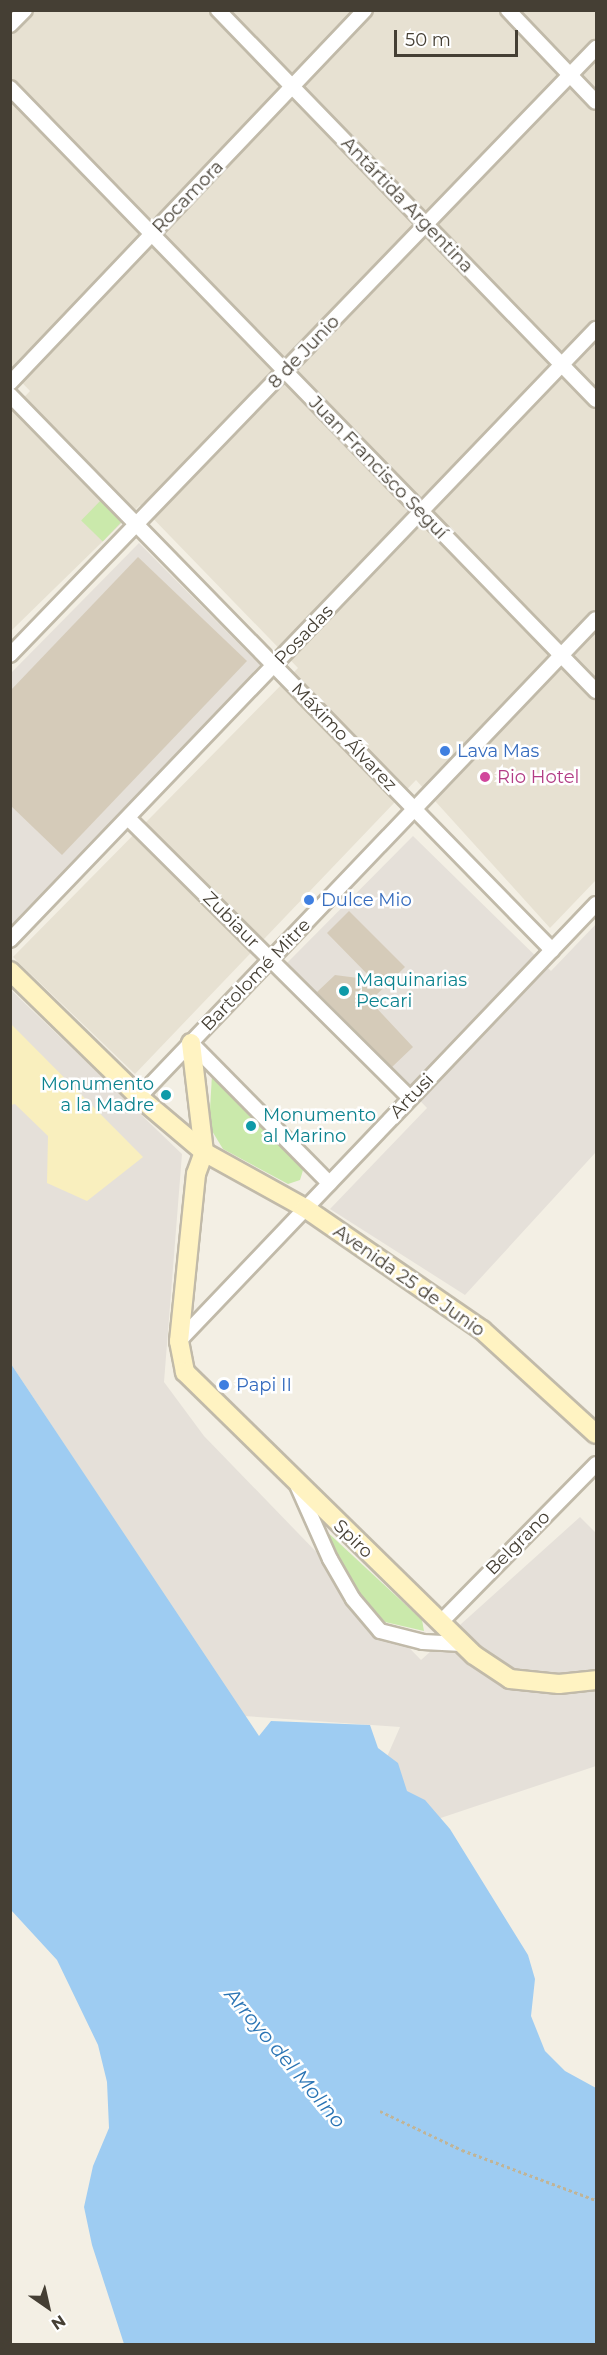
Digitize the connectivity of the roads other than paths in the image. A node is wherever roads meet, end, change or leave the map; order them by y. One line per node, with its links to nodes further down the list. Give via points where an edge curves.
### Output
1 (25, 10): 5 (street)
2 (218, 10): 8 (street, Antártida Argentina)
3 (364, 10): 8 (street, Rocamora)
4 (508, 10): 7 (street)
5 (10, 26)
6 (597, 48): 7 (street, 8 de Junio)
7 (570, 75): 10 (street); 11 (street, 8 de Junio)
8 (292, 86): 11 (street, Antártida Argentina); 12 (street, Rocamora)
9 (10, 88): 12 (street, Juan Francisco Seguí)
10 (597, 102)
11 (426, 225): 14 (street, Antártida Argentina); 15 (street, 8 de Junio)
12 (152, 234): 15 (street, Juan Francisco Seguí); 16 (street, Rocamora)
13 (597, 329): 14 (street, Posadas)
14 (562, 365): 18 (street, Antártida Argentina); 19 (street, Posadas)
15 (285, 372): 19 (street, Juan Francisco Seguí); 20 (street, 8 de Junio)
16 (10, 383)
17 (10, 395): 20 (street, Máximo Álvarez)
18 (597, 400)
19 (421, 512): 23 (street, Juan Francisco Seguí); 24 (street, Posadas)
20 (139, 525): 22 (street, 8 de Junio); 24 (street, Máximo Álvarez)
21 (597, 619): 23 (street, Bartolomé Mitre)
22 (10, 656)
23 (562, 656): 25 (street, Juan Francisco Seguí); 26 (street, Bartolomé Mitre)
24 (274, 666): 26 (street, Máximo Álvarez); 27 (street, Posadas)
25 (597, 691)
26 (415, 810): 30 (street, Máximo Álvarez); 31 (street, Bartolomé Mitre)
27 (128, 818): 29 (street, Posadas); 31 (street, Zubiaur)
28 (597, 904): 30 (street, Artusi)
29 (10, 940)
30 (552, 950): 35 (street, Artusi)
31 (271, 960): 33 (street, Bartolomé Mitre); 35 (street, Zubiaur)
32 (10, 971): 34 (main road, Avenida 25 de Junio)
33 (191, 1042): 34 (street, Bartolomé Mitre); 36 (main road); 37 (street)
34 (139, 1097): 36 (main road, Avenida 25 de Junio)
35 (410, 1098): 37 (street, Artusi)
36 (204, 1152): 38 (main road, Avenida 25 de Junio); 39 (main road, Spiro, via 196,1174)
37 (329, 1183): 38 (street, Artusi)
38 (305, 1208): 39 (street, Artusi); 40 (main road, Avenida 25 de Junio, via 482,1330)
39 (180, 1341): 42 (main road, Spiro, via 185,1372)
40 (597, 1434)
41 (597, 1464): 43 (street, Belgrano)
42 (296, 1483): 43 (main road, Spiro); 44 (street, via 330,1560 353,1599 380,1631 423,1642)
43 (440, 1623): 44 (main road, Spiro)
44 (462, 1644): 45 (main road, Spiro, via 510,1679 559,1684)
45 (597, 1680)

